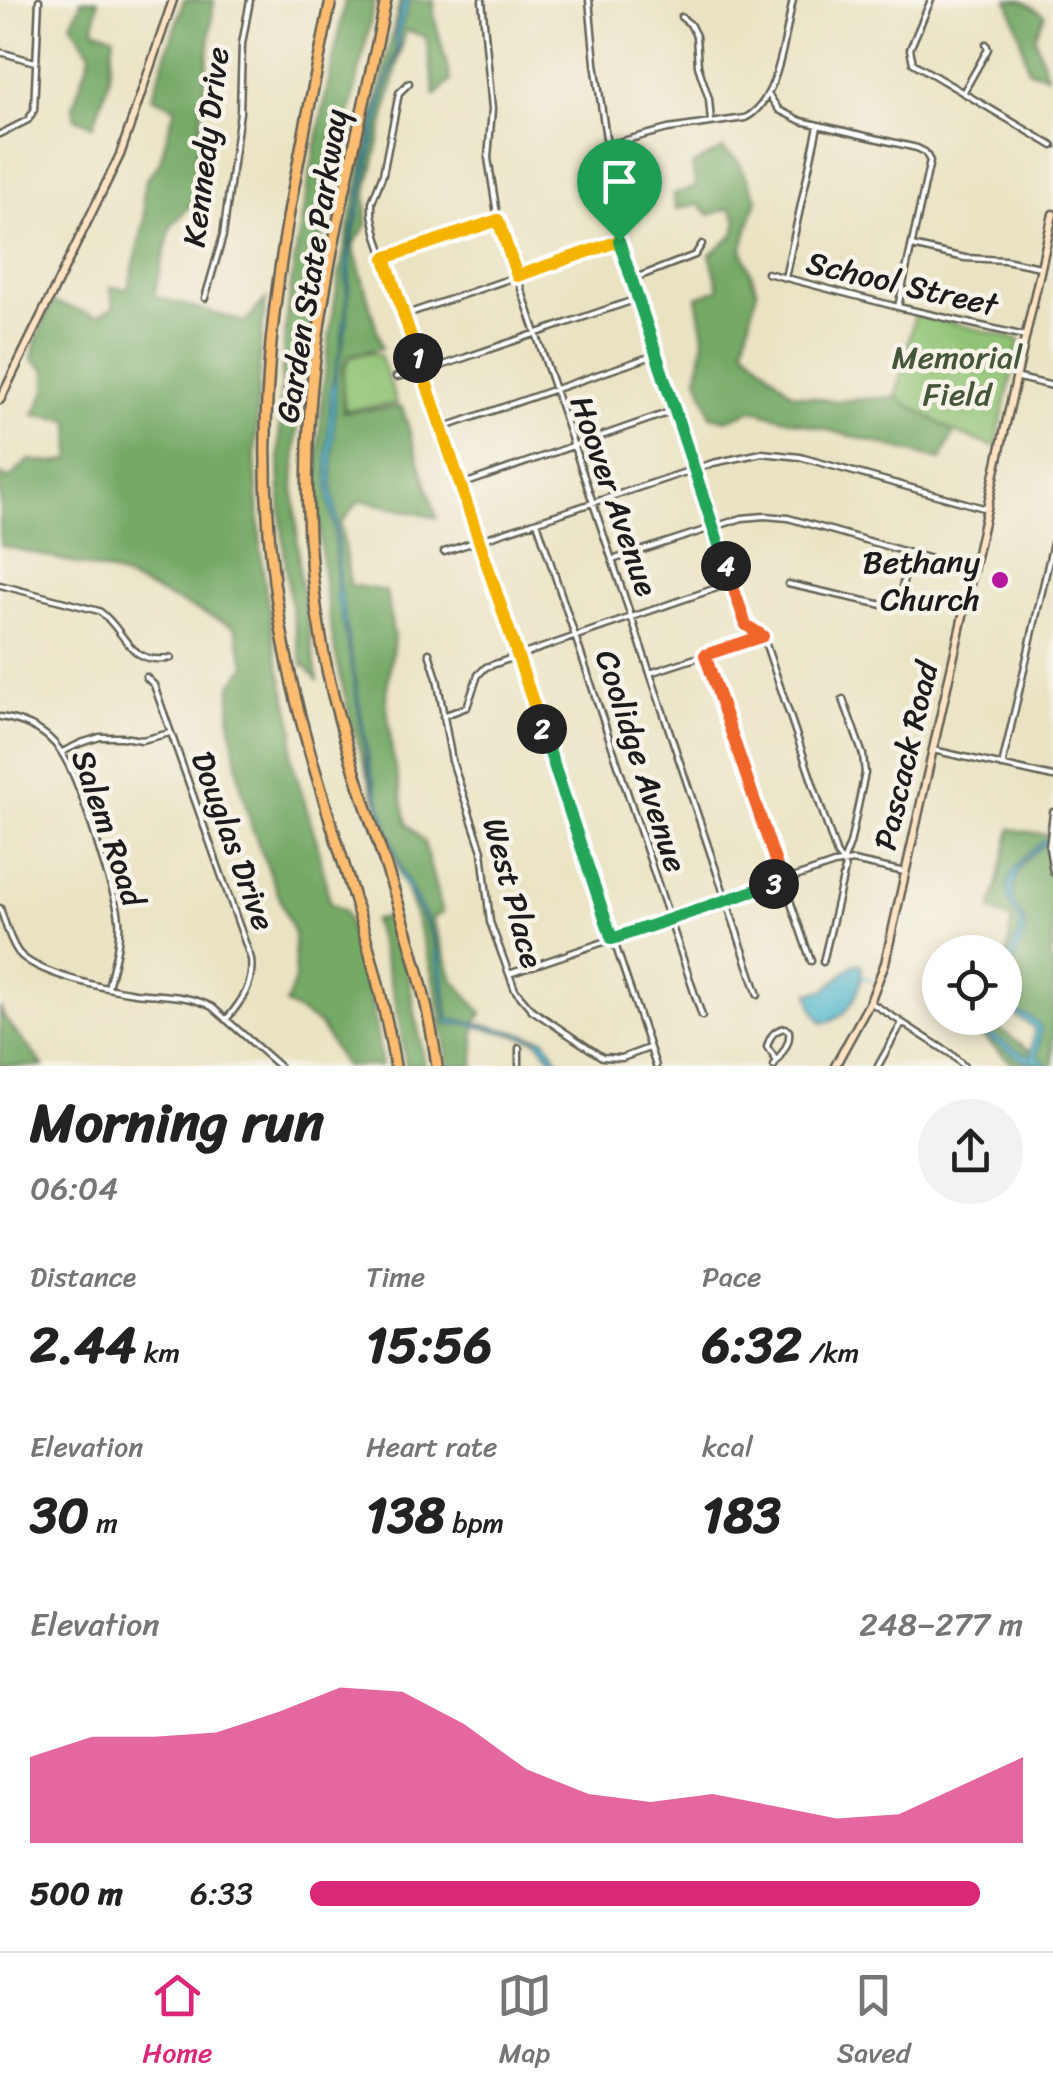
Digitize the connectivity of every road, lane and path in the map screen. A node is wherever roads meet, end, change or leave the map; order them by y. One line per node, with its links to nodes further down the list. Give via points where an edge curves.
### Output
1 (39, 0): 13 (street)
2 (172, 0): 45 (street, via 113,170)
3 (250, 0): 33 (street, Kennedy Drive, via 222,236)
4 (331, 0): 103 (highway, Garden State Parkway, via 272,328 267,500 290,670 374,964)
5 (387, 0): 104 (highway, Garden State Parkway, via 316,352 309,542 332,692 412,946)
6 (482, 0): 23 (street, Hoover Avenue, via 489,167)
7 (589, 0): 20 (street)
8 (793, 0): 16 (street)
9 (931, 0): 15 (street, via 911,59)
10 (681, 17): 17 (street, via 694,30)
11 (986, 44): 15 (street)
12 (0, 52): 13 (street)
13 (35, 62): 19 (street, via 31,116)
14 (409, 83): 27 (street, via 398,93 372,202)
15 (963, 93): 21 (street)
16 (768, 94): 17 (street, via 747,118); 18 (street, via 785,114)
17 (712, 122): 20 (street)
18 (818, 126): 26 (street, via 925,152 930,161); 31 (street)
19 (0, 134)
20 (607, 144): 24 (street)
21 (1053, 146)
22 (1053, 214): 28 (street, Pascack Road)
23 (498, 220): 27 (street); 30 (street, Hoover Avenue)
24 (619, 241): 30 (street); 32 (street)
25 (702, 244): 32 (street, via 695,255)
26 (912, 246): 28 (street); 35 (street)
27 (385, 258): 36 (street)
28 (1042, 268): 38 (street, Pascack Road)
29 (767, 273): 31 (street, School Street)
30 (517, 276): 36 (street); 37 (street, Hoover Avenue)
31 (785, 279): 35 (street, School Street)
32 (630, 280): 34 (street)
33 (205, 298)
34 (636, 299): 37 (street); 39 (street)
35 (898, 307): 38 (street, School Street)
36 (404, 314): 40 (street)
37 (536, 333): 40 (street); 44 (street, Hoover Avenue)
38 (1026, 336): 42 (street, Pascack Road)
39 (655, 354): 44 (street); 46 (street)
40 (423, 372): 41 (street); 47 (street)
41 (396, 377)
42 (1017, 377): 43 (street); 52 (street, Pascack Road)
43 (1053, 386)
44 (554, 389): 47 (street); 48 (street, Hoover Avenue)
45 (0, 400)
46 (674, 411): 48 (street); 49 (street)
47 (442, 428): 50 (street)
48 (574, 446): 50 (street); 51 (street, Hoover Avenue)
49 (694, 469): 51 (street); 52 (street, via 750,455 787,455); 54 (street)
50 (460, 484): 55 (street)
51 (592, 503): 53 (street); 59 (street, Hoover Avenue)
52 (987, 508): 60 (street, Pascack Road)
53 (537, 521): 55 (street); 65 (street, Coolidge Avenue)
54 (713, 528): 58 (street, via 776,516); 59 (street); 61 (street)
55 (479, 540): 57 (street); 69 (street)
56 (1053, 543): 79 (street)
57 (444, 552)
58 (910, 553): 60 (street); 62 (street, via 892,607)
59 (612, 560): 64 (street, Hoover Avenue)
60 (973, 570): 77 (street, Pascack Road)
61 (732, 583): 64 (street); 66 (street, via 746,625)
62 (788, 584)
63 (0, 585): 70 (street, via 98,612 138,653)
64 (631, 617): 65 (street); 71 (street, Hoover Avenue)
65 (576, 636): 69 (street); 88 (street, Coolidge Avenue)
66 (763, 636): 68 (street); 82 (street)
67 (429, 653): 74 (street, West Place)
68 (705, 655): 71 (street); 85 (street)
69 (518, 656): 74 (street, via 482,671 467,707); 89 (street)
70 (171, 658)
71 (650, 673): 86 (street, Hoover Avenue)
72 (146, 677): 76 (street, Douglas Drive)
73 (843, 699): 82 (street, via 865,773)
74 (443, 716): 92 (street, West Place, via 482,850 490,922)
75 (0, 717): 78 (street, Salem Road, via 32,726)
76 (170, 733): 78 (street, via 100,738); 97 (street, Douglas Drive, via 251,959 249,987)
77 (933, 750): 79 (street); 83 (street, Pascack Road)
78 (62, 752): 93 (street, Salem Road, via 119,913)
79 (1002, 766): 80 (street)
80 (1053, 777)
81 (1053, 812): 84 (street)
82 (843, 862): 83 (street); 85 (street); 91 (street)
83 (906, 872): 95 (street, Pascack Road)
84 (1053, 872)
85 (782, 881): 86 (street); 90 (street)
86 (726, 900): 88 (street); 94 (street, Hoover Avenue)
87 (0, 908): 93 (street, via 26,960)
88 (670, 919): 89 (street); 96 (street, Coolidge Avenue)
89 (612, 939): 92 (street); 100 (street)
90 (811, 962)
91 (823, 962)
92 (509, 974): 100 (street, West Place, via 525,1004 596,1054 614,1059)
93 (108, 988): 97 (street, via 192,998)
94 (758, 995)
95 (870, 1002): 98 (street); 107 (street, Pascack Road)
96 (702, 1016)
97 (226, 1020): 102 (street)
98 (902, 1023): 108 (street); 109 (street)
99 (519, 1048): 105 (street)
100 (649, 1048): 106 (street)
101 (775, 1064): 101 (street, via 790,1038 785,1028 769,1037)
102 (279, 1066)
103 (395, 1066)
104 (437, 1066)
105 (519, 1066)
106 (656, 1066)
107 (835, 1066)
108 (878, 1066)
109 (964, 1066)

